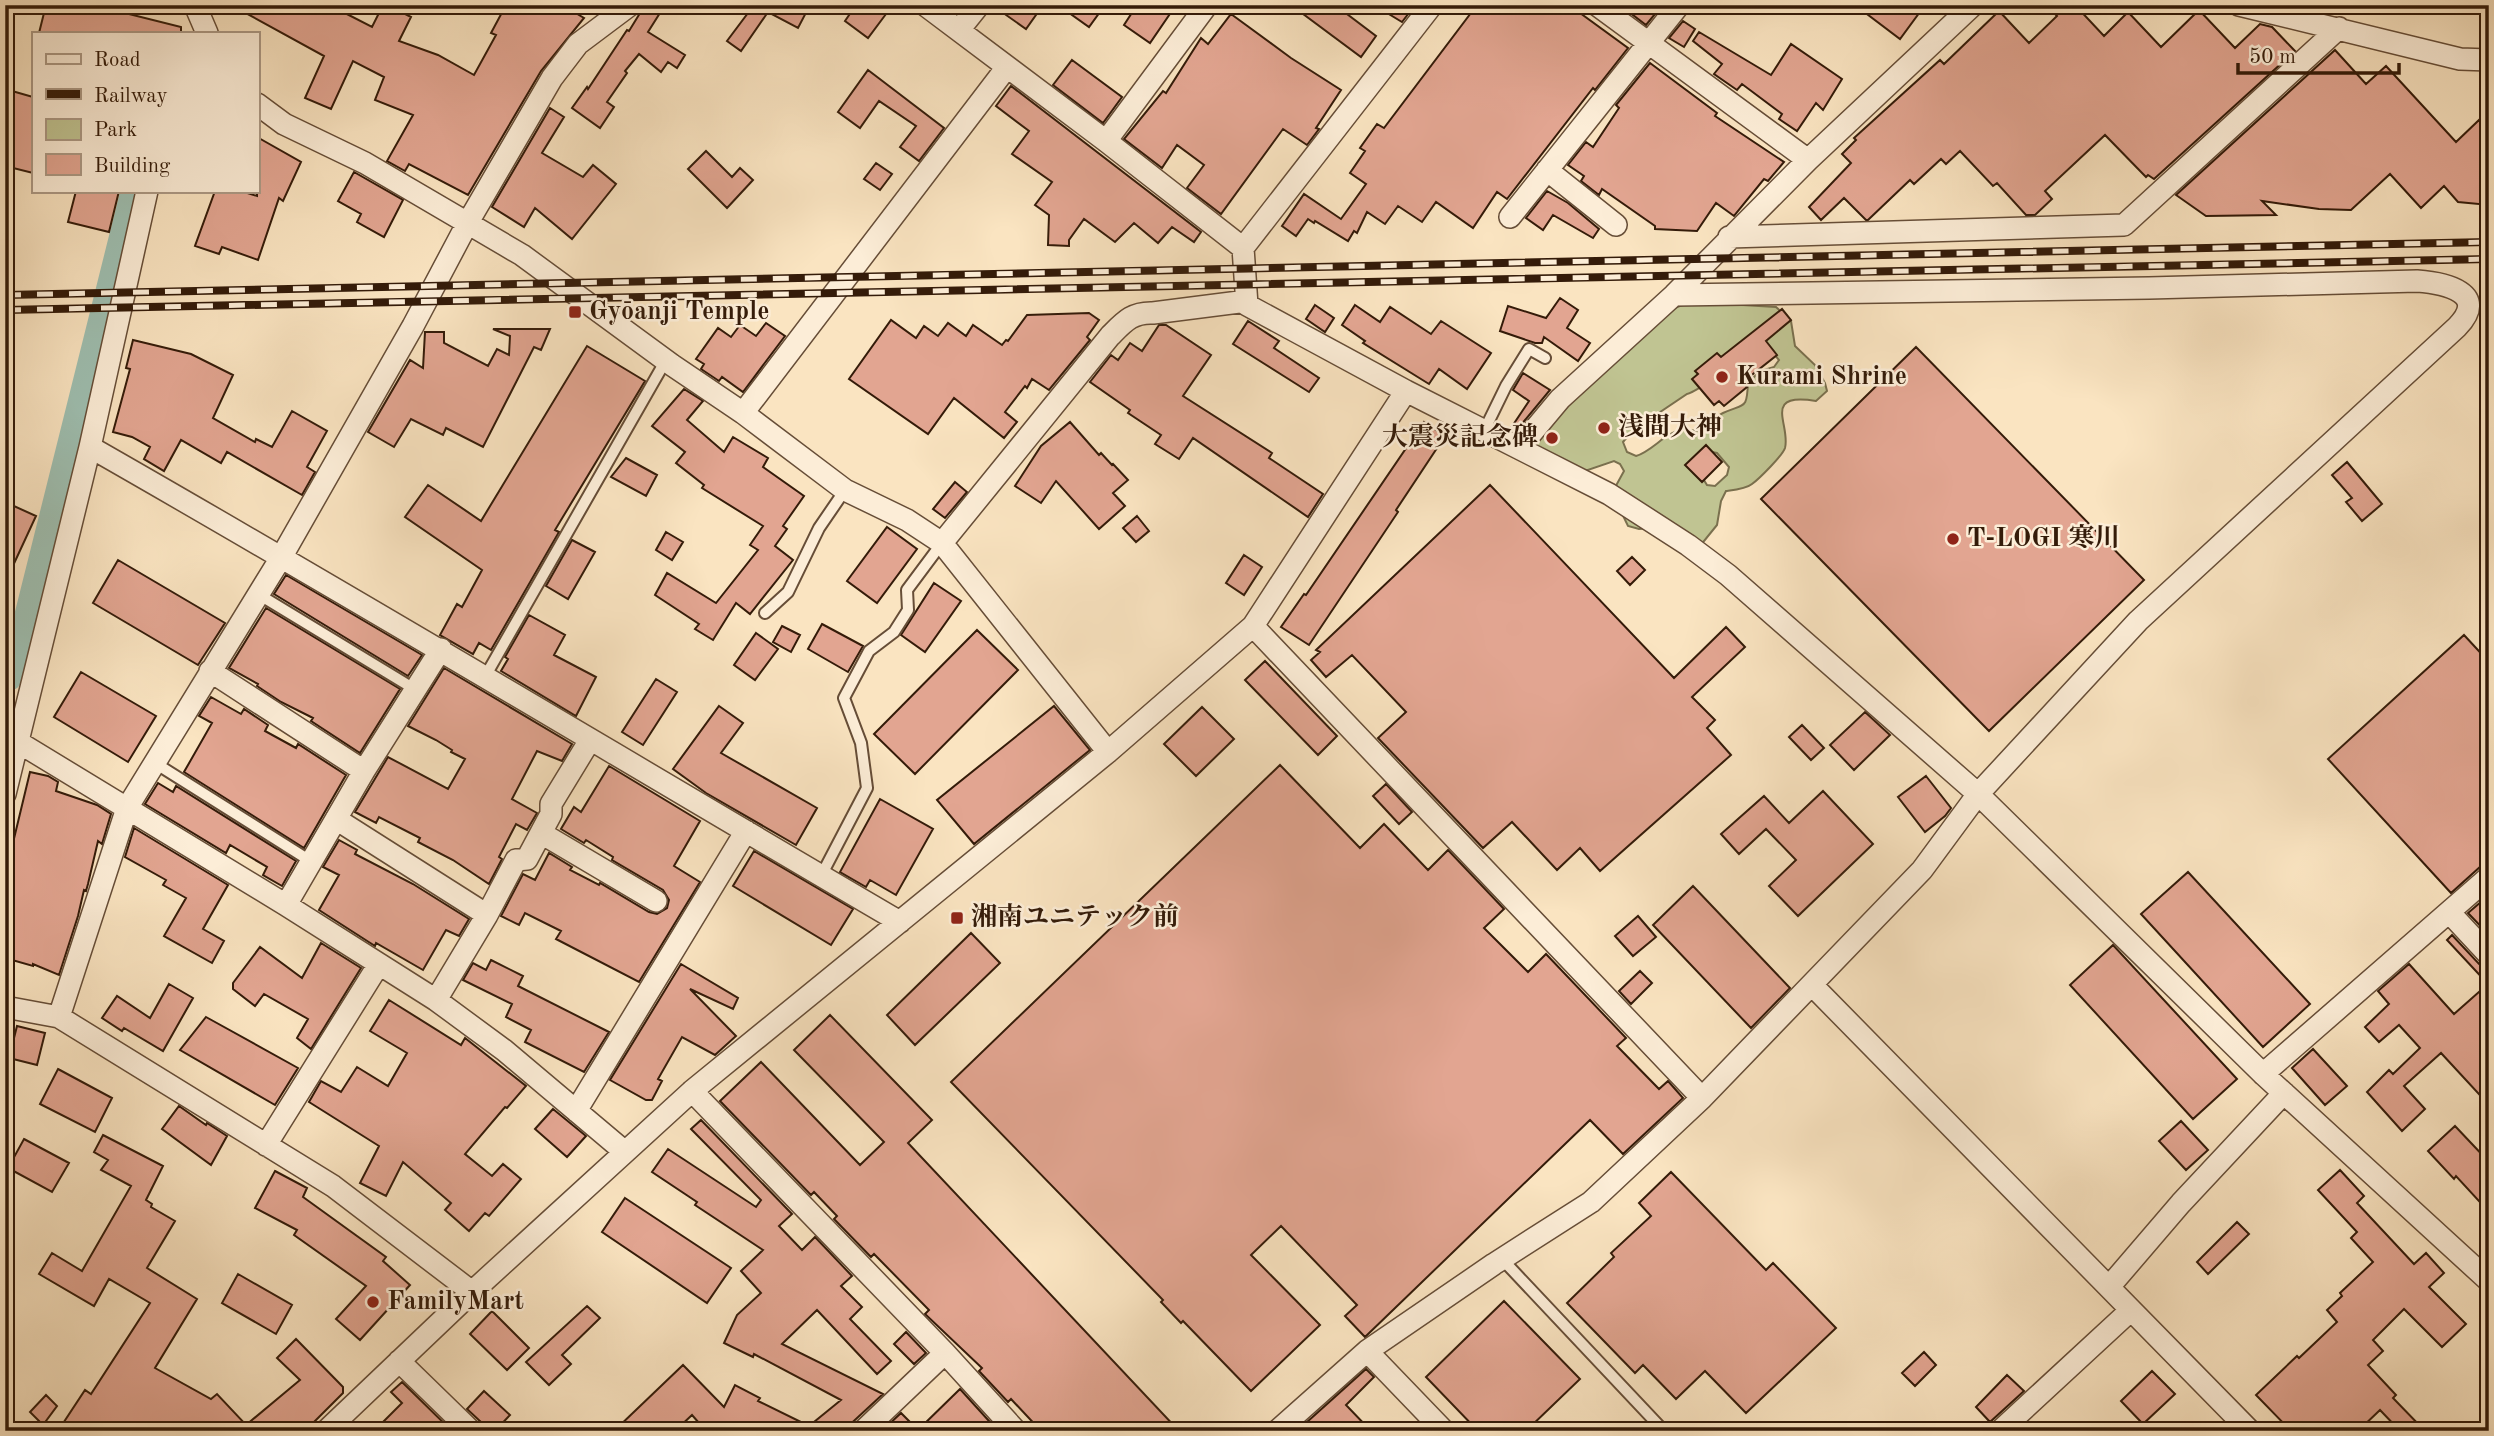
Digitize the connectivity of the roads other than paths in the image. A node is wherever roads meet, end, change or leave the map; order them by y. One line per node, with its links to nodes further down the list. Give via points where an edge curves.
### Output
1 (195, 5): 13 (street)
2 (629, 5): 23 (street, via 578,44 565,60)
3 (925, 5): 12 (street)
4 (979, 5): 12 (street)
5 (1207, 5): 18 (street)
6 (1432, 5): 26 (street)
7 (1597, 5): 14 (street)
8 (1679, 5): 14 (street)
9 (1973, 5): 19 (street)
10 (2239, 5): 11 (street)
11 (2339, 28): 15 (street, via 2460,59); 25 (street, via 2124,225)
12 (959, 30): 16 (street)
13 (207, 32)
14 (1649, 43): 19 (street); 20 (street)
15 (2489, 60)
16 (1007, 67): 18 (street); 32 (street)
17 (259, 105): 23 (street, via 284,124 365,163)
18 (1106, 141): 26 (street)
19 (1808, 159): 25 (street)
20 (1547, 170): 22 (street); 24 (street)
21 (147, 192): 34 (street)
22 (1510, 217)
23 (467, 224): 30 (street, via 522,255); 38 (street)
24 (1616, 225)
25 (1729, 237): 27 (street)
26 (1243, 248): 28 (street)
27 (1674, 295): 35 (street, via 1560,399); 53 (street, via 2417,281 2451,287 2468,301 2467,317 2138,621)
28 (1247, 301): 31 (street); 37 (street, via 1139,312 1124,323)
29 (1545, 358): 33 (lane, via 1529,349)
30 (666, 360): 32 (street); 44 (lane)
31 (1406, 391): 33 (street); 41 (street)
32 (743, 413): 36 (street)
33 (1484, 431): 35 (street)
34 (90, 447): 38 (street); 46 (street)
35 (1518, 448): 53 (street, via 1609,494 1728,575)
36 (845, 490): 37 (street, via 908,520); 40 (lane, via 819,528 788,592)
37 (942, 543): 49 (street); 59 (lane, via 907,590 908,610 894,632 869,651 844,698 861,743 867,788)
38 (282, 556): 39 (street); 42 (street)
39 (258, 594): 43 (street); 45 (lane)
40 (765, 613)
41 (1253, 626): 49 (street); 75 (street)
42 (442, 649): 44 (street); 45 (street)
43 (211, 671): 50 (street); 51 (street)
44 (486, 675): 47 (street)
45 (416, 690): 51 (street)
46 (14, 715): 48 (street)
47 (590, 740): 56 (street); 57 (street, via 551,804)
48 (18, 742): 52 (street); 54 (street)
49 (1108, 752): 65 (street)
50 (155, 763): 54 (street); 58 (lane)
51 (364, 771): 55 (street)
52 (5, 794)
53 (1978, 794): 68 (street, via 1922,870); 72 (street)
54 (127, 807): 62 (street); 71 (street)
55 (336, 819): 58 (street); 64 (street)
56 (746, 831): 59 (street); 76 (street)
57 (541, 833): 61 (street); 64 (street, via 527,859 516,860)
58 (312, 862): 62 (street)
59 (821, 876): 65 (street)
60 (2489, 877): 63 (street)
61 (656, 901)
62 (286, 905): 67 (street)
63 (2449, 912): 66 (street); 72 (street)
64 (487, 915): 69 (street)
65 (900, 922): 73 (street)
66 (2489, 955)
67 (379, 964): 69 (street); 77 (street)
68 (1812, 985): 75 (street); 81 (street)
69 (436, 1000): 76 (street)
70 (5, 1007): 71 (street)
71 (59, 1017): 77 (street)
72 (2263, 1074): 74 (street)
73 (692, 1091): 78 (street); 85 (street)
74 (2284, 1093): 80 (street); 81 (street, via 2180,1203)
75 (1702, 1098): 79 (street, via 1591,1202)
76 (576, 1111): 78 (street)
77 (266, 1145): 82 (street, via 333,1186)
78 (625, 1152): 82 (street)
79 (1502, 1259): 84 (street); 93 (lane)
80 (2489, 1281)
81 (2109, 1287): 83 (street)
82 (472, 1292): 86 (street)
83 (2131, 1310): 94 (street); 95 (street)
84 (1367, 1351): 91 (street); 92 (street)
85 (945, 1353): 89 (street); 90 (street)
86 (399, 1361): 87 (street); 88 (street)
87 (326, 1431)
88 (471, 1431)
89 (863, 1431)
90 (1016, 1431)
91 (1277, 1431)
92 (1444, 1431)
93 (1664, 1431)
94 (2000, 1431)
95 (2250, 1431)

